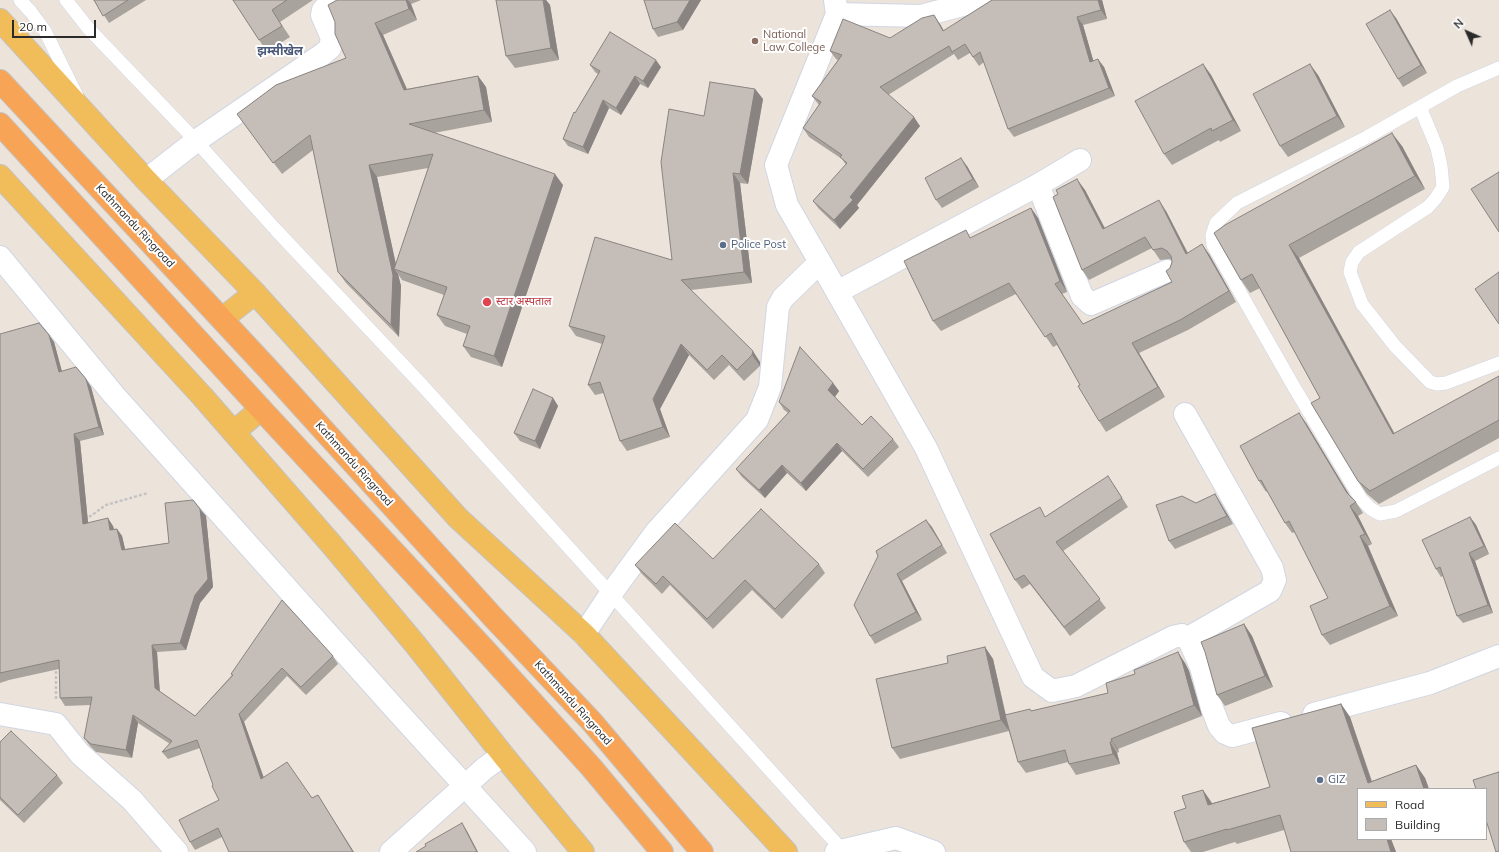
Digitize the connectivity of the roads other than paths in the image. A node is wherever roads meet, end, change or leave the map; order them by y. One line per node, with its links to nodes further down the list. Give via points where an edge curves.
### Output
1 (20, 0): 10 (lane, via 45,31)
2 (66, 0): 12 (lane, via 88,28)
3 (342, 0): 12 (street, via 322,10 332,38 330,48)
4 (981, 0): 5 (street, via 921,16)
5 (836, 7): 18 (street, via 776,165 787,205)
6 (0, 20): 10 (main road)
7 (1499, 68): 9 (lane, via 1457,86)
8 (0, 81): 22 (highway, Kathmandu Ringroad)
9 (1420, 107): 23 (lane, via 1437,148 1443,187 1428,207 1359,252 1352,262 1350,272 1362,304 1395,346 1430,382 1446,383); 27 (lane, via 1237,203 1216,223 1212,235 1213,245 1361,499 1371,509 1380,514 1396,511)
10 (84, 112): 15 (main road)
11 (0, 124): 24 (highway)
12 (196, 141): 15 (street); 28 (lane, via 421,384)
13 (1080, 160): 16 (street)
14 (0, 176): 26 (main road)
15 (146, 180): 21 (main road)
16 (1038, 185): 19 (street, via 1082,296 1091,304); 20 (street)
17 (0, 257): 34 (street, via 114,396)
18 (820, 262): 20 (street); 28 (street, via 778,306 770,386 757,420 656,532)
19 (1167, 270)
20 (837, 292): 30 (street, via 926,448 1033,677 1052,691 1076,686 1173,637 1182,635)
21 (255, 293): 22 (main road); 29 (main road, via 458,518)
22 (222, 319): 41 (highway, Kathmandu Ringroad, via 592,722)
23 (1499, 363)
24 (261, 409): 26 (main road); 40 (highway, via 591,767)
25 (1185, 414): 30 (street, via 1272,568 1275,580 1270,591)
26 (234, 432): 33 (main road, via 405,632)
27 (1499, 458)
28 (610, 595): 29 (street); 35 (lane)
29 (584, 634): 42 (main road)
30 (1188, 638): 31 (street, via 1201,667 1219,726 1224,733 1232,736 1430,683)
31 (1499, 656)
32 (0, 714): 36 (street, via 56,724 80,754 132,800)
33 (503, 755): 34 (street); 39 (main road)
34 (465, 786): 37 (street); 38 (street)
35 (841, 851): 43 (street, via 896,838)
36 (177, 852)
37 (391, 852)
38 (525, 852)
39 (583, 852)
40 (662, 852)
41 (702, 852)
42 (786, 852)
43 (934, 852)

